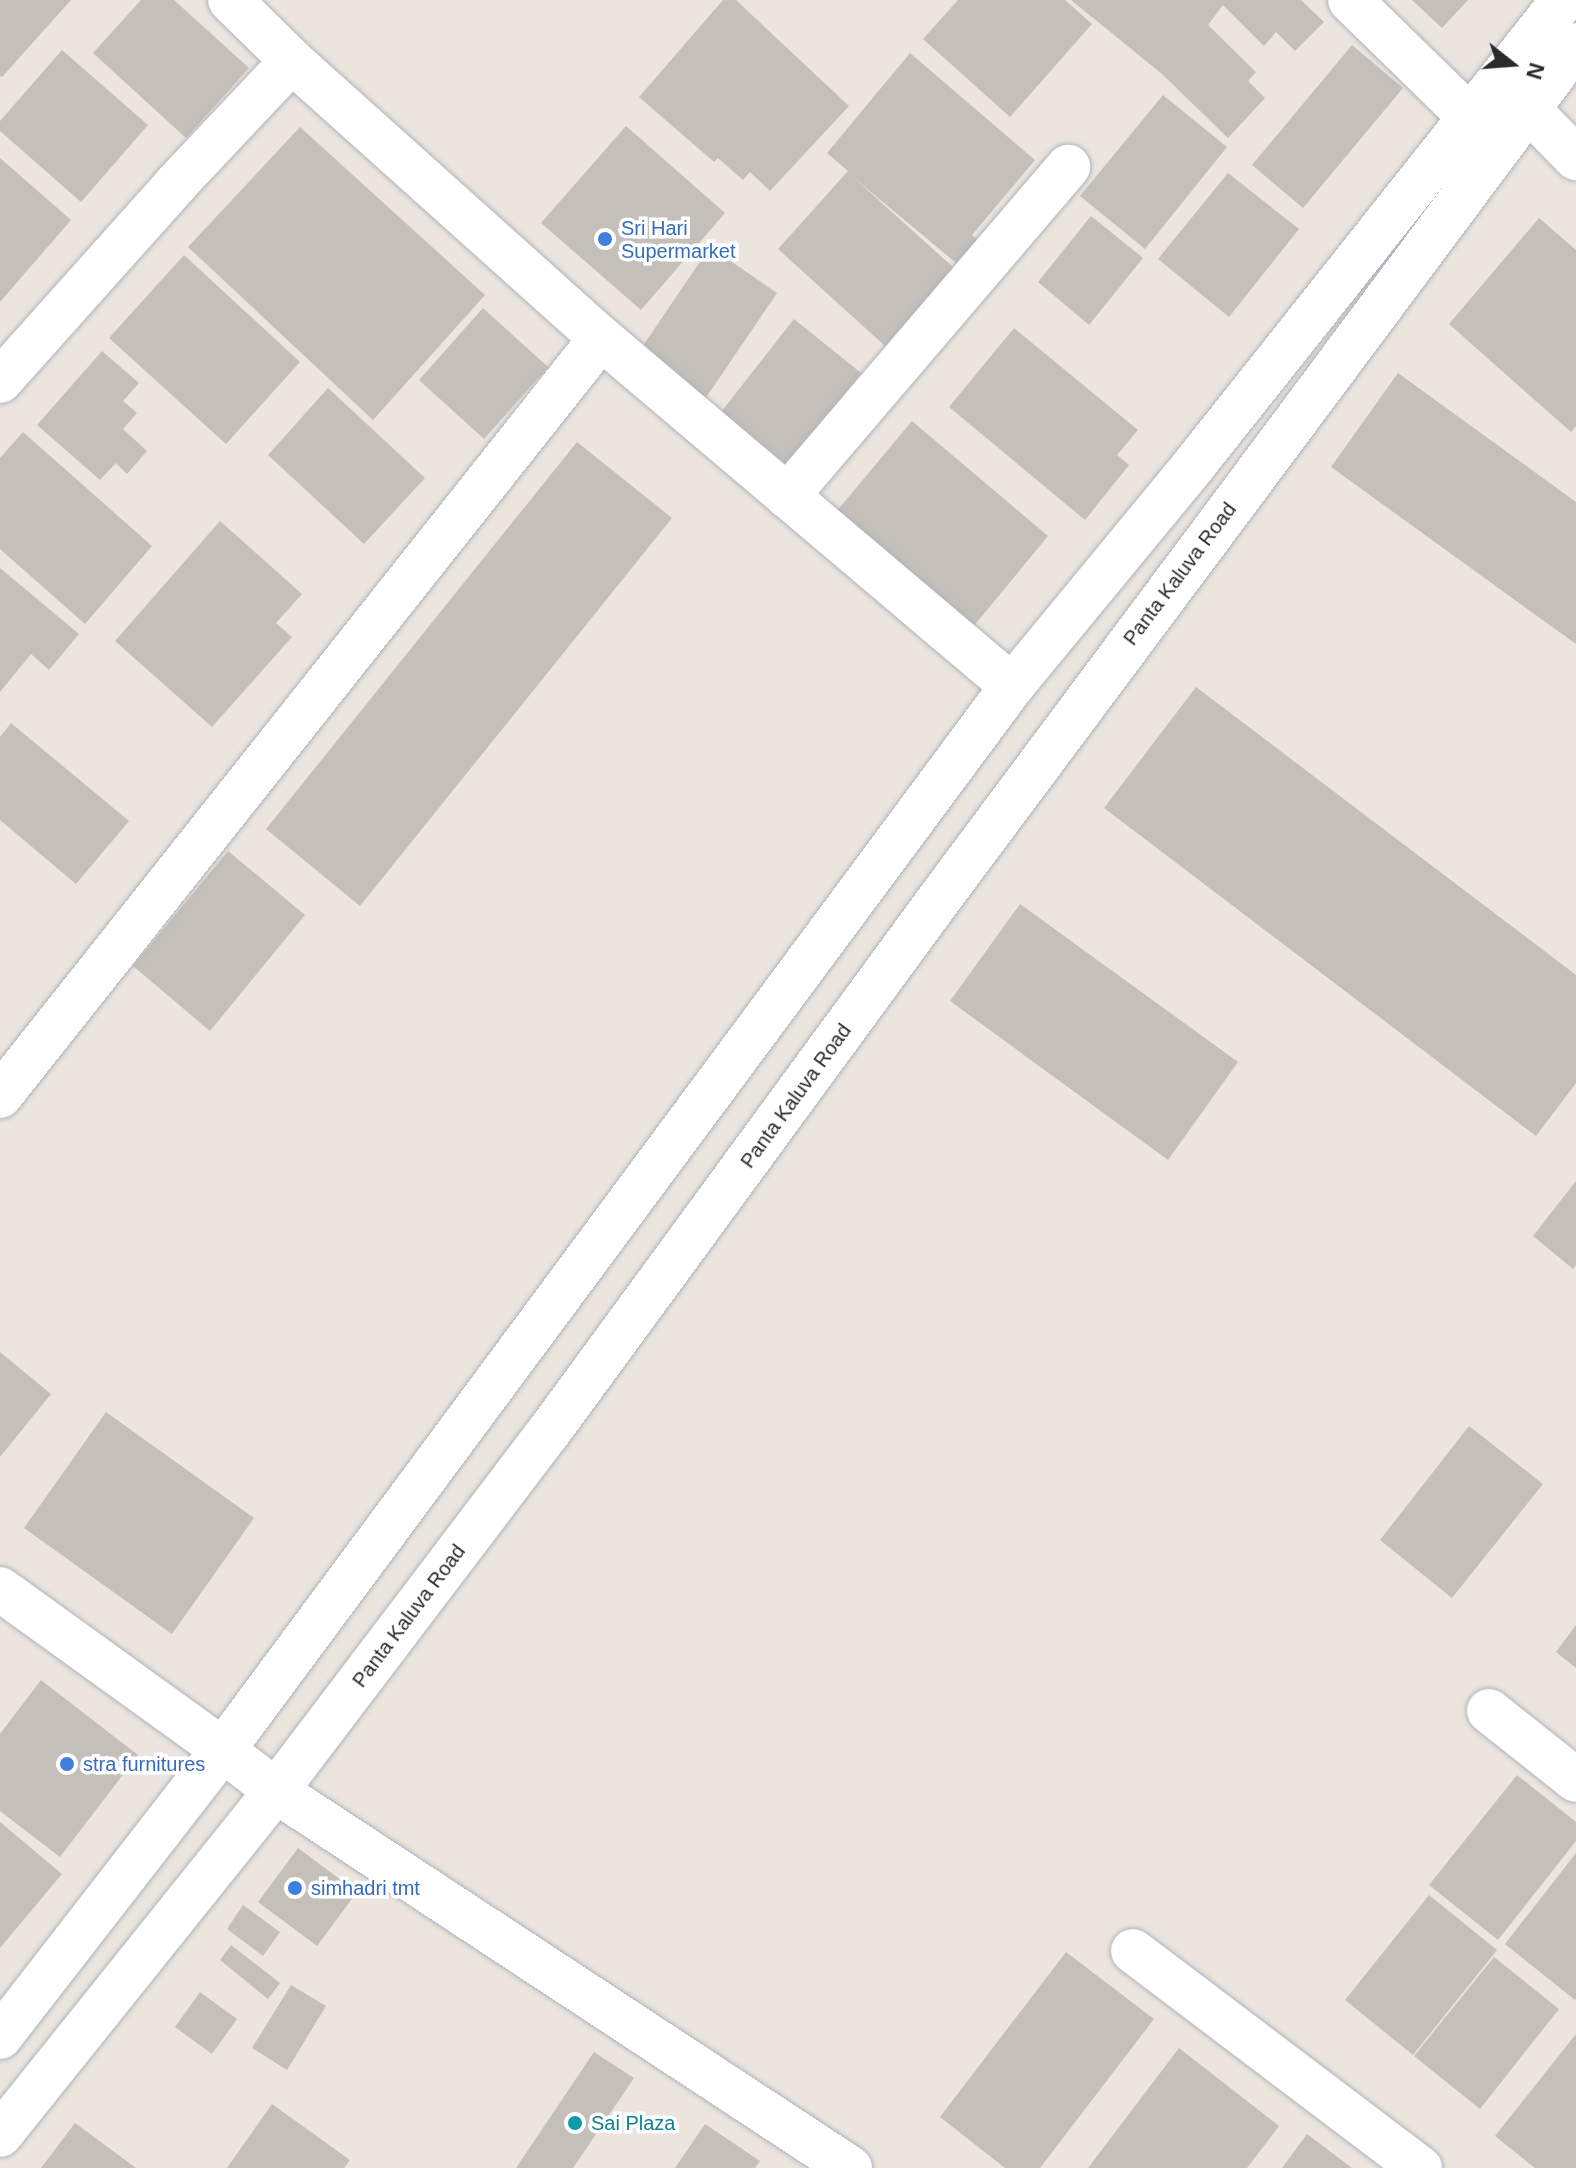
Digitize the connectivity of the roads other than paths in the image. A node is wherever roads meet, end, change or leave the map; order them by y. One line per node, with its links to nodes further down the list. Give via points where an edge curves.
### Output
1 (230, 0): 5 (street)
2 (1350, 0): 7 (street)
3 (1563, 0): 7 (street)
4 (1576, 45): 6 (street, Panta Kaluva Road)
5 (292, 61): 10 (street); 11 (street)
6 (1528, 109): 8 (street); 19 (street, Panta Kaluva Road, via 558,1420)
7 (1470, 117): 13 (street)
8 (1576, 158)
9 (1068, 167): 12 (street)
10 (601, 338): 12 (street); 14 (street)
11 (0, 381)
12 (787, 496): 13 (street)
13 (1012, 686): 17 (street)
14 (0, 1096)
15 (0, 1589): 17 (street)
16 (1489, 1711): 18 (street)
17 (223, 1750): 19 (street); 21 (street)
18 (1576, 1780)
19 (276, 1791): 22 (street, Panta Kaluva Road); 23 (street)
20 (1133, 1951): 24 (street)
21 (0, 2037)
22 (0, 2135)
23 (850, 2168)
24 (1420, 2168)

